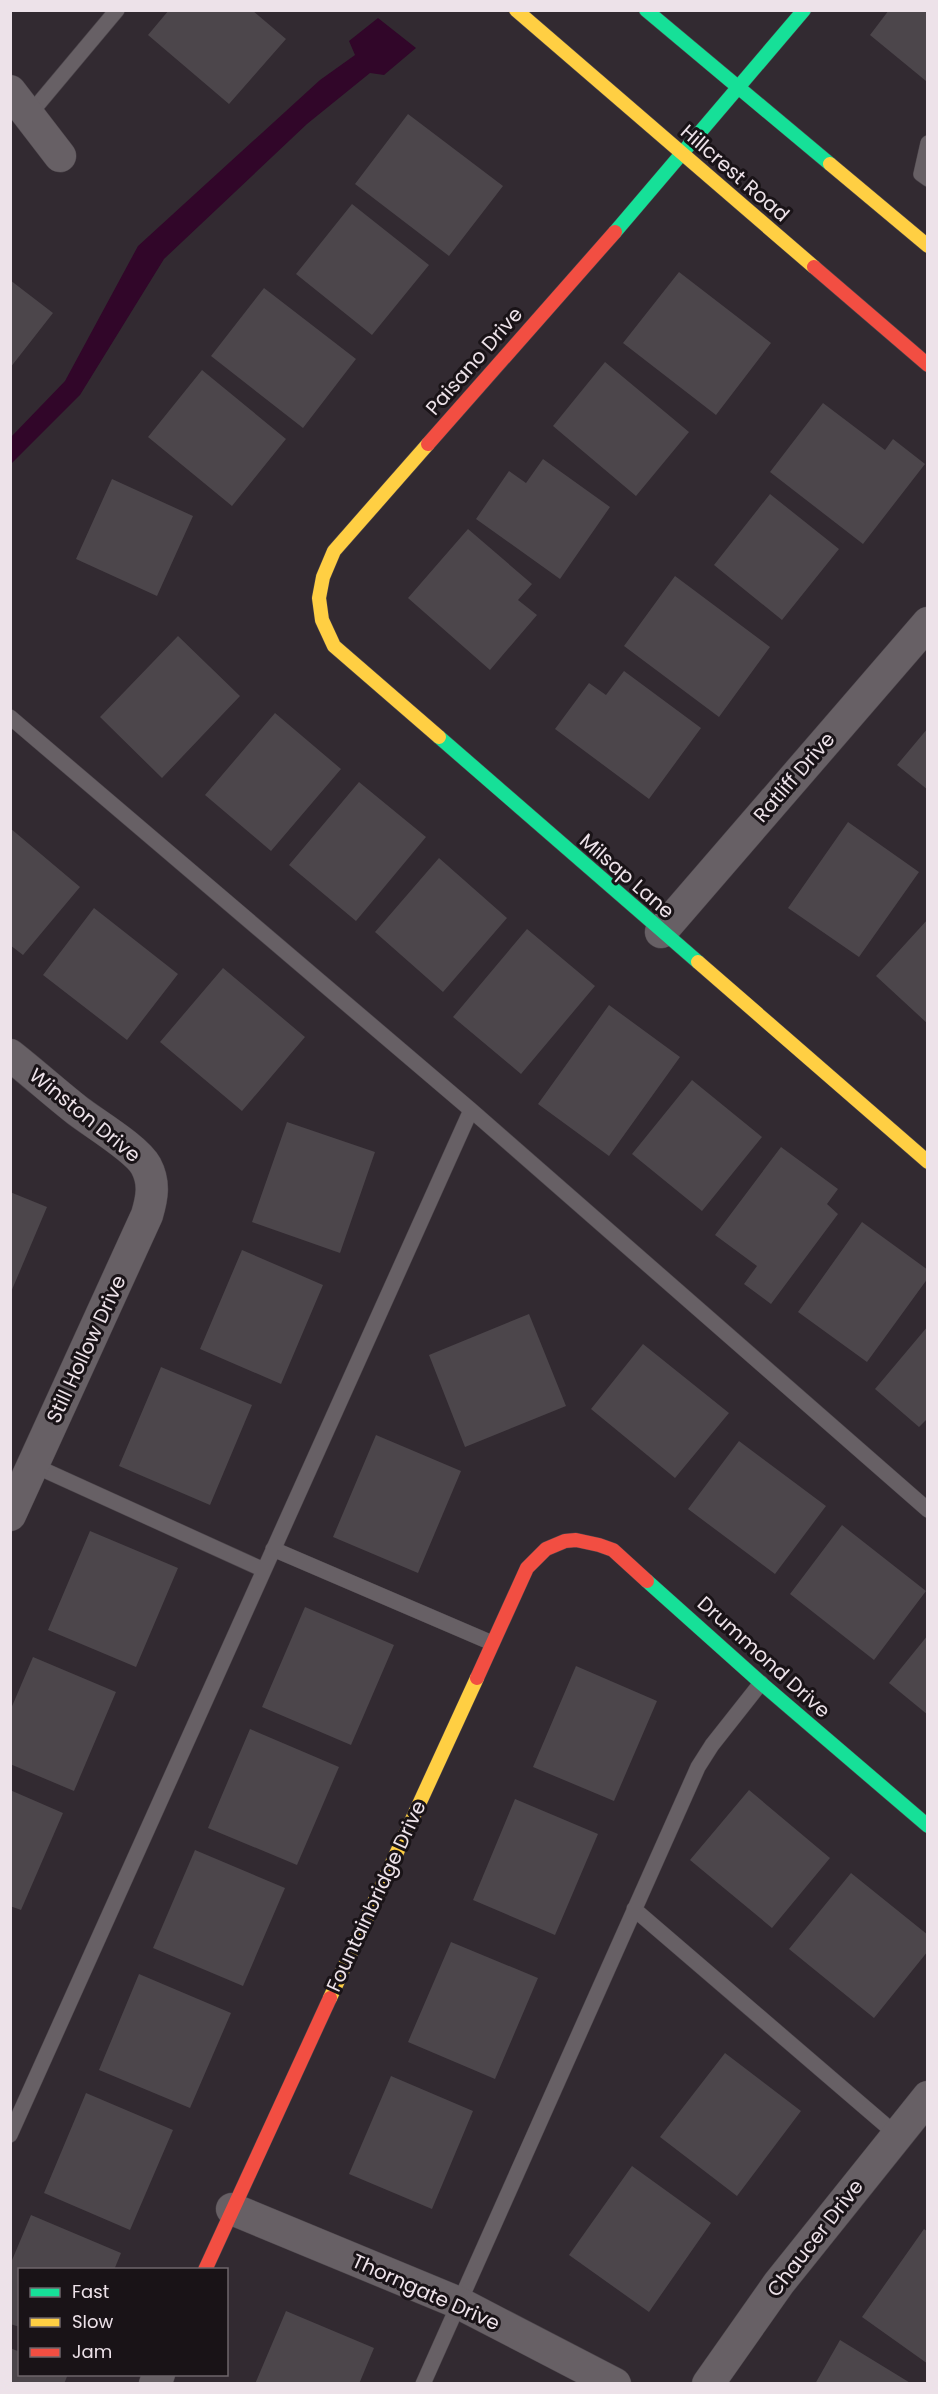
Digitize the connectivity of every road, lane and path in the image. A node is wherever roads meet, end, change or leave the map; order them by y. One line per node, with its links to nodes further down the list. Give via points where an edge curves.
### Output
1 (117, 10): 7 (lane)
2 (516, 10): 9 (street, Hillcrest Road)
3 (646, 10): 5 (street)
4 (804, 10): 5 (street)
5 (738, 86): 9 (street, Paisano Drive); 12 (street)
6 (10, 91): 7 (street)
7 (29, 115): 10 (street)
8 (927, 143): 11 (lane, via 921,174)
9 (683, 153): 13 (street, Hillcrest Road); 14 (street, Paisano Drive, via 333,551 321,578)
10 (60, 156)
11 (927, 179)
12 (927, 246)
13 (927, 365)
14 (318, 607): 17 (street, Milsap Lane, via 334,646)
15 (927, 623): 17 (street, Ratliff Drive)
16 (10, 717): 19 (lane)
17 (661, 932): 20 (street, Milsap Lane)
18 (10, 1055): 21 (street, Winston Drive, via 133,1152 146,1164)
19 (471, 1110): 23 (lane); 26 (lane)
20 (927, 1162)
21 (152, 1181): 22 (street, Still Hollow Drive, via 147,1215)
22 (33, 1465): 24 (street, Still Hollow Drive); 27 (lane)
23 (927, 1510)
24 (10, 1515)
25 (565, 1539): 28 (street, Fountainbridge Drive, via 536,1555); 29 (street, Drummond Drive, via 584,1540 613,1550)
26 (273, 1549): 27 (lane); 28 (lane)
27 (264, 1570): 33 (lane)
28 (492, 1643): 35 (street, Fountainbridge Drive)
29 (761, 1683): 30 (street, Drummond Drive); 31 (lane, via 698,1767)
30 (927, 1826)
31 (634, 1910): 34 (lane); 37 (lane)
32 (927, 2097): 34 (street, Chaucer Drive)
33 (10, 2135)
34 (897, 2135): 40 (street, Chaucer Drive, via 779,2283)
35 (232, 2209): 36 (street, Fountainbridge Drive); 37 (street, Thorngate Drive)
36 (206, 2268)
37 (459, 2303): 38 (lane); 39 (street, Thorngate Drive)
38 (423, 2384)
39 (615, 2384)
40 (708, 2384)

